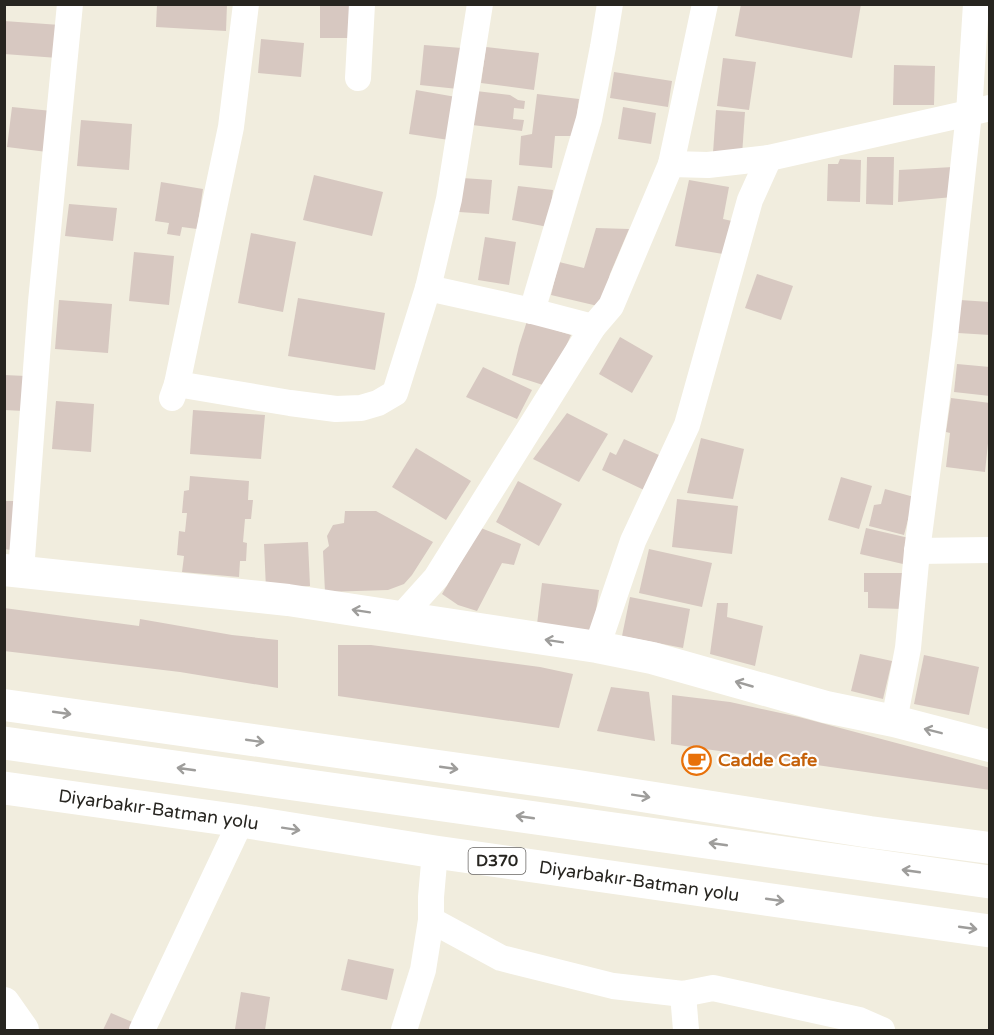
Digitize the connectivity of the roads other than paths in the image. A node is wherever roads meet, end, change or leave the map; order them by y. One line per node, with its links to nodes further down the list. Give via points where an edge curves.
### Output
1 (69, 4): 17 (street)
2 (246, 4): 12 (street, via 231,127 174,391 336,409 378,403 395,393)
3 (362, 4): 8 (street)
4 (480, 4): 12 (street, via 449,199)
5 (610, 4): 13 (street, via 589,119)
6 (705, 4): 11 (street)
7 (976, 4): 9 (street)
8 (358, 78)
9 (979, 111): 10 (street); 16 (street)
10 (769, 158): 11 (street, via 708,165); 19 (street, via 750,200 687,425 633,541)
11 (671, 164): 14 (street, via 611,306)
12 (428, 288): 13 (street)
13 (532, 311): 14 (street)
14 (593, 327): 18 (street, via 436,578)
15 (990, 550): 16 (street)
16 (917, 551): 21 (street, via 908,648)
17 (13, 570): 18 (street, one-way to 17, via 288,600)
18 (400, 618): 19 (street, one-way to 18)
19 (597, 647): 21 (street, one-way to 19)
20 (4, 705): 26 (street, one-way to 26)
21 (894, 721): 23 (street, one-way to 21)
22 (4, 743): 28 (highway, one-way to 22)
23 (990, 746)
24 (4, 788): 25 (highway, Diyarbakır-Batman yolu / D370)
25 (241, 821): 27 (highway, Diyarbakır-Batman yolu / D370, one-way to 27); 34 (street)
26 (990, 848)
27 (435, 852): 29 (street); 30 (highway, Diyarbakır-Batman yolu / D370, one-way to 30)
28 (990, 882)
29 (430, 920): 31 (street, via 501,958 613,986); 35 (street, via 423,970)
30 (990, 931)
31 (683, 994): 36 (street); 37 (street, via 713,988 859,1020)
32 (4, 1003): 33 (street)
33 (22, 1030)
34 (142, 1030)
35 (404, 1030)
36 (686, 1030)
37 (882, 1030)

